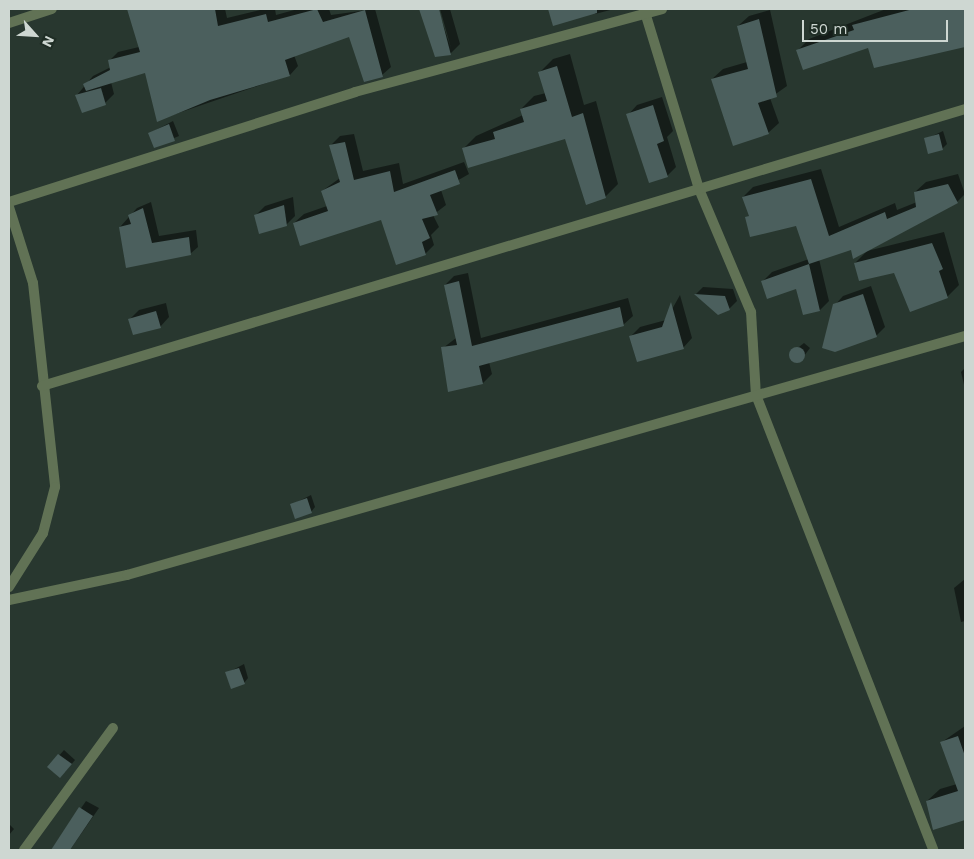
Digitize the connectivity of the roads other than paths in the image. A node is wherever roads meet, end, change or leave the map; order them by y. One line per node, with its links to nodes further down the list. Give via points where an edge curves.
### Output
1 (52, 9): 4 (street)
2 (662, 9): 3 (street)
3 (644, 11): 6 (street); 7 (street, via 355,92)
4 (9, 23)
5 (965, 109): 6 (street)
6 (699, 189): 10 (street); 11 (street, via 751,312)
7 (9, 202)
8 (9, 207): 10 (street, via 29,262)
9 (965, 336): 11 (street)
10 (42, 386): 12 (street, via 55,472 53,503 43,532)
11 (756, 395): 13 (street, via 127,575); 16 (street)
12 (9, 587)
13 (9, 600)
14 (113, 728): 15 (street)
15 (24, 850)
16 (933, 850)

